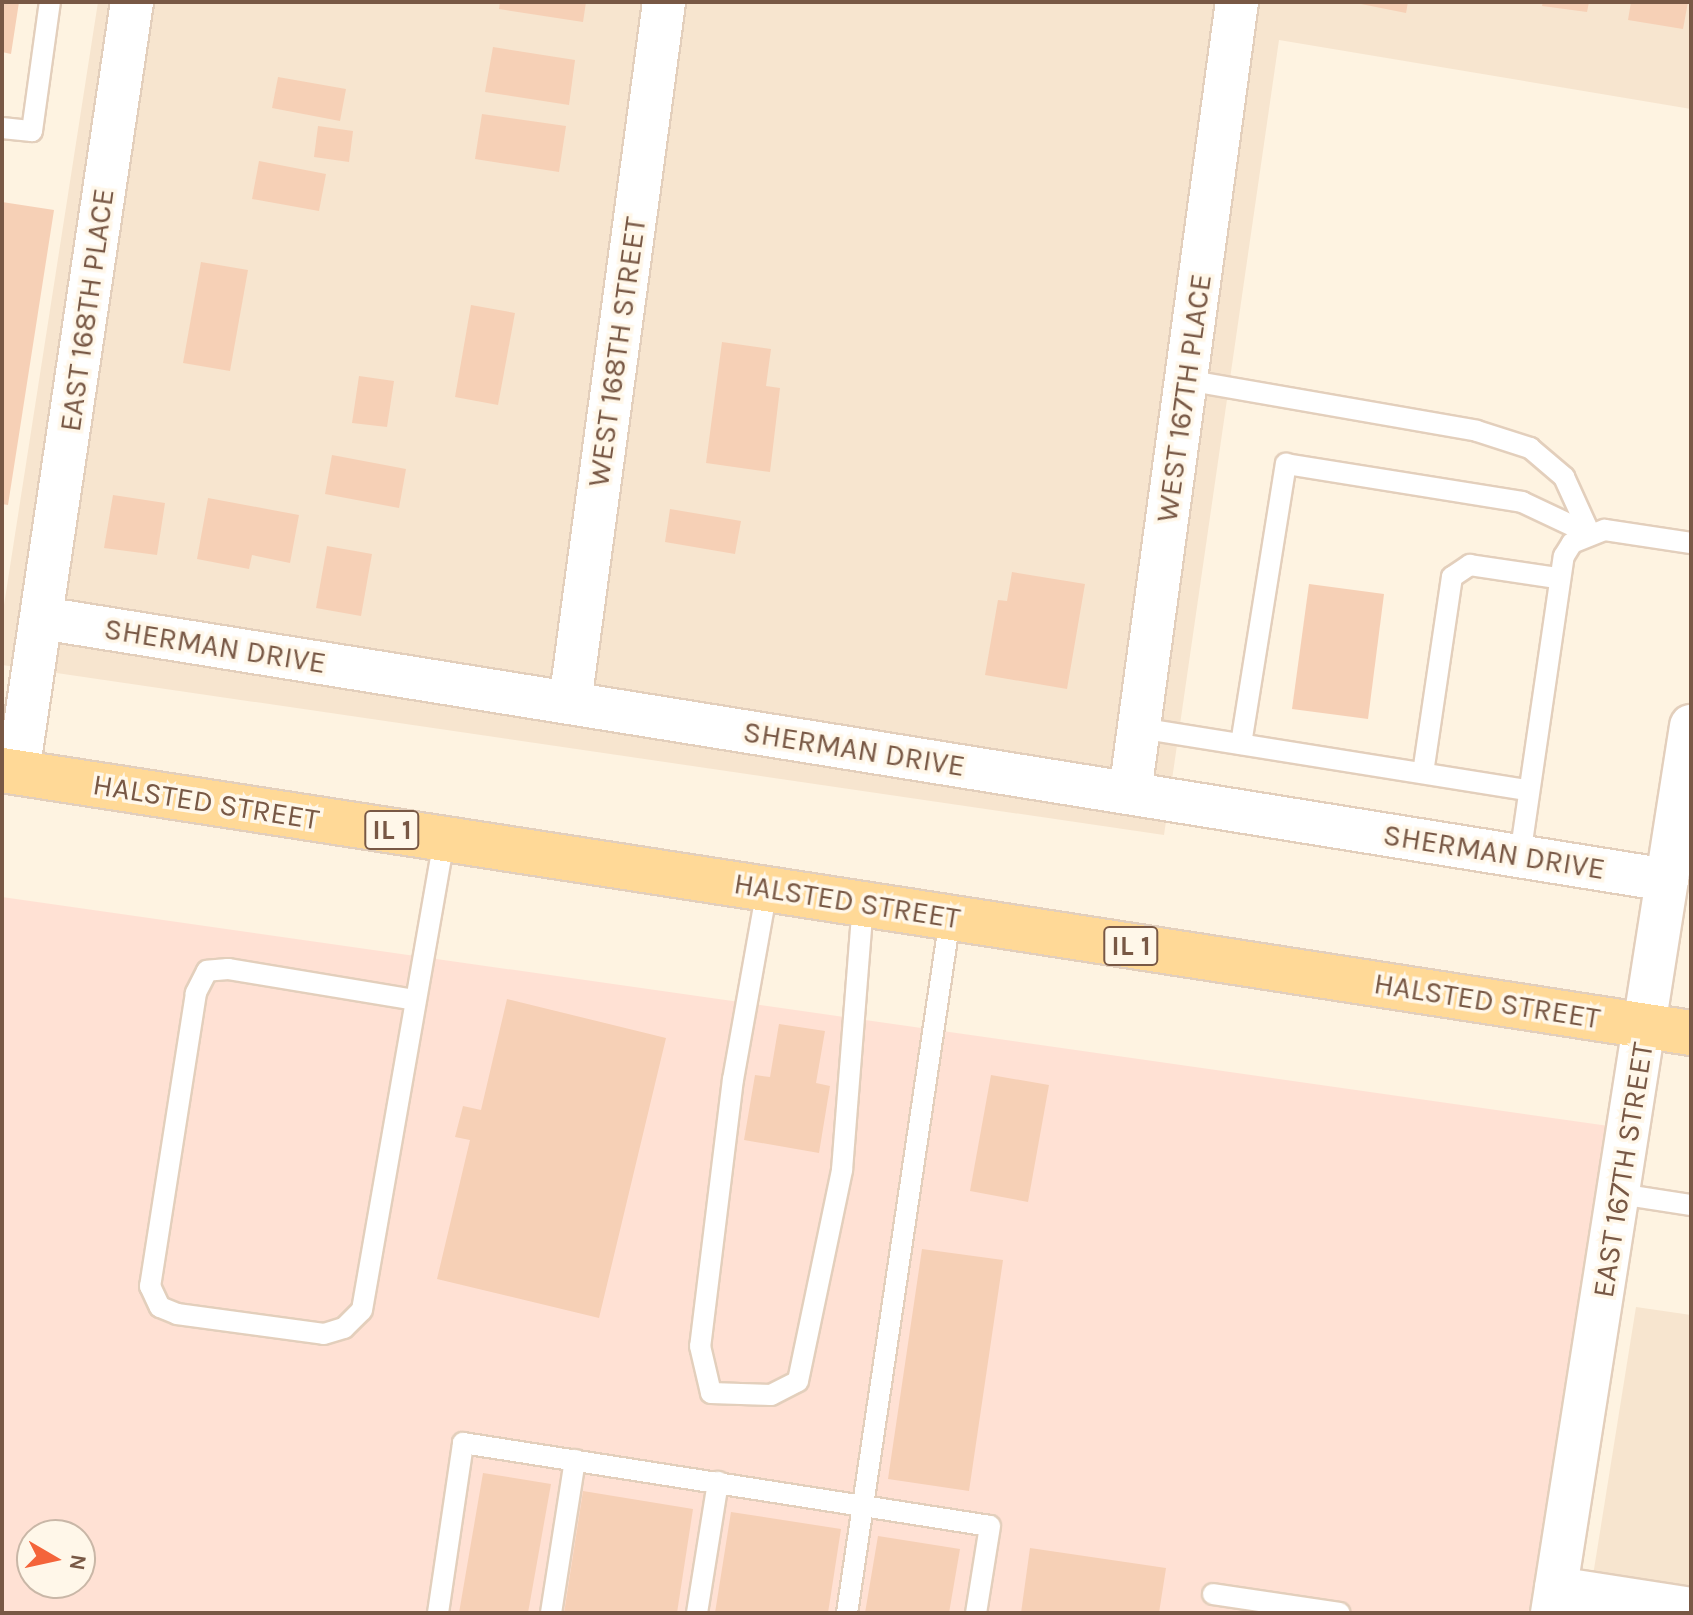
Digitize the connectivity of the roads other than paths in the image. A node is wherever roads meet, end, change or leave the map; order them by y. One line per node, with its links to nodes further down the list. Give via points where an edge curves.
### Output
1 (50, 2): 5 (lane, via 32,131)
2 (132, 2): 10 (street, EAST 168TH PLACE)
3 (664, 2): 11 (street, WEST 168TH STREET)
4 (1237, 2): 6 (street, WEST 167TH PLACE)
5 (2, 128)
6 (1186, 380): 7 (lane, via 1477,431 1530,448 1564,477); 13 (street, WEST 167TH PLACE)
7 (1590, 534): 8 (lane, via 1620,530); 9 (lane, via 1572,543); 14 (lane, via 1522,502 1286,464)
8 (1691, 543)
9 (1557, 578): 16 (lane, via 1470,565 1452,577); 17 (lane)
10 (42, 618): 11 (street, SHERMAN DRIVE); 15 (street, EAST 168TH PLACE)
11 (570, 703): 18 (street, SHERMAN DRIVE)
12 (1691, 726): 21 (street, EAST 167TH STREET)
13 (1139, 728): 14 (lane); 18 (street, WEST 167TH PLACE)
14 (1241, 744): 16 (lane)
15 (10, 771): 19 (main road, HALSTED STREET / IL 1)
16 (1423, 773): 17 (lane)
17 (1528, 790): 20 (lane)
18 (1130, 793): 20 (street, SHERMAN DRIVE)
19 (444, 838): 22 (main road, HALSTED STREET / IL 1); 25 (lane)
20 (1520, 856): 21 (street, SHERMAN DRIVE)
21 (1667, 880): 26 (street, EAST 167TH STREET)
22 (767, 889): 23 (main road, HALSTED STREET / IL 1); 23 (lane, via 700,1346 711,1393 771,1395 798,1381 842,1170)
23 (863, 903): 24 (main road, HALSTED STREET / IL 1)
24 (950, 918): 26 (main road, HALSTED STREET / IL 1); 32 (lane)
25 (415, 1000): 25 (lane, via 362,1310 344,1328 324,1334 177,1314 160,1307 150,1286 196,993 207,971 228,969)
26 (1646, 1025): 27 (main road, HALSTED STREET / IL 1); 28 (street, EAST 167TH STREET)
27 (1691, 1033)
28 (1619, 1194): 29 (lane); 34 (street, EAST 167TH STREET)
29 (1691, 1205)
30 (575, 1460): 31 (lane); 36 (lane, via 463,1443); 37 (lane)
31 (718, 1482): 32 (lane); 38 (lane)
32 (863, 1504): 39 (lane); 40 (lane, via 990,1526)
33 (1213, 1594): 41 (lane)
34 (1554, 1601): 35 (street)
35 (1691, 1609)
36 (438, 1613)
37 (551, 1613)
38 (697, 1613)
39 (847, 1613)
40 (976, 1613)
41 (1340, 1613)

